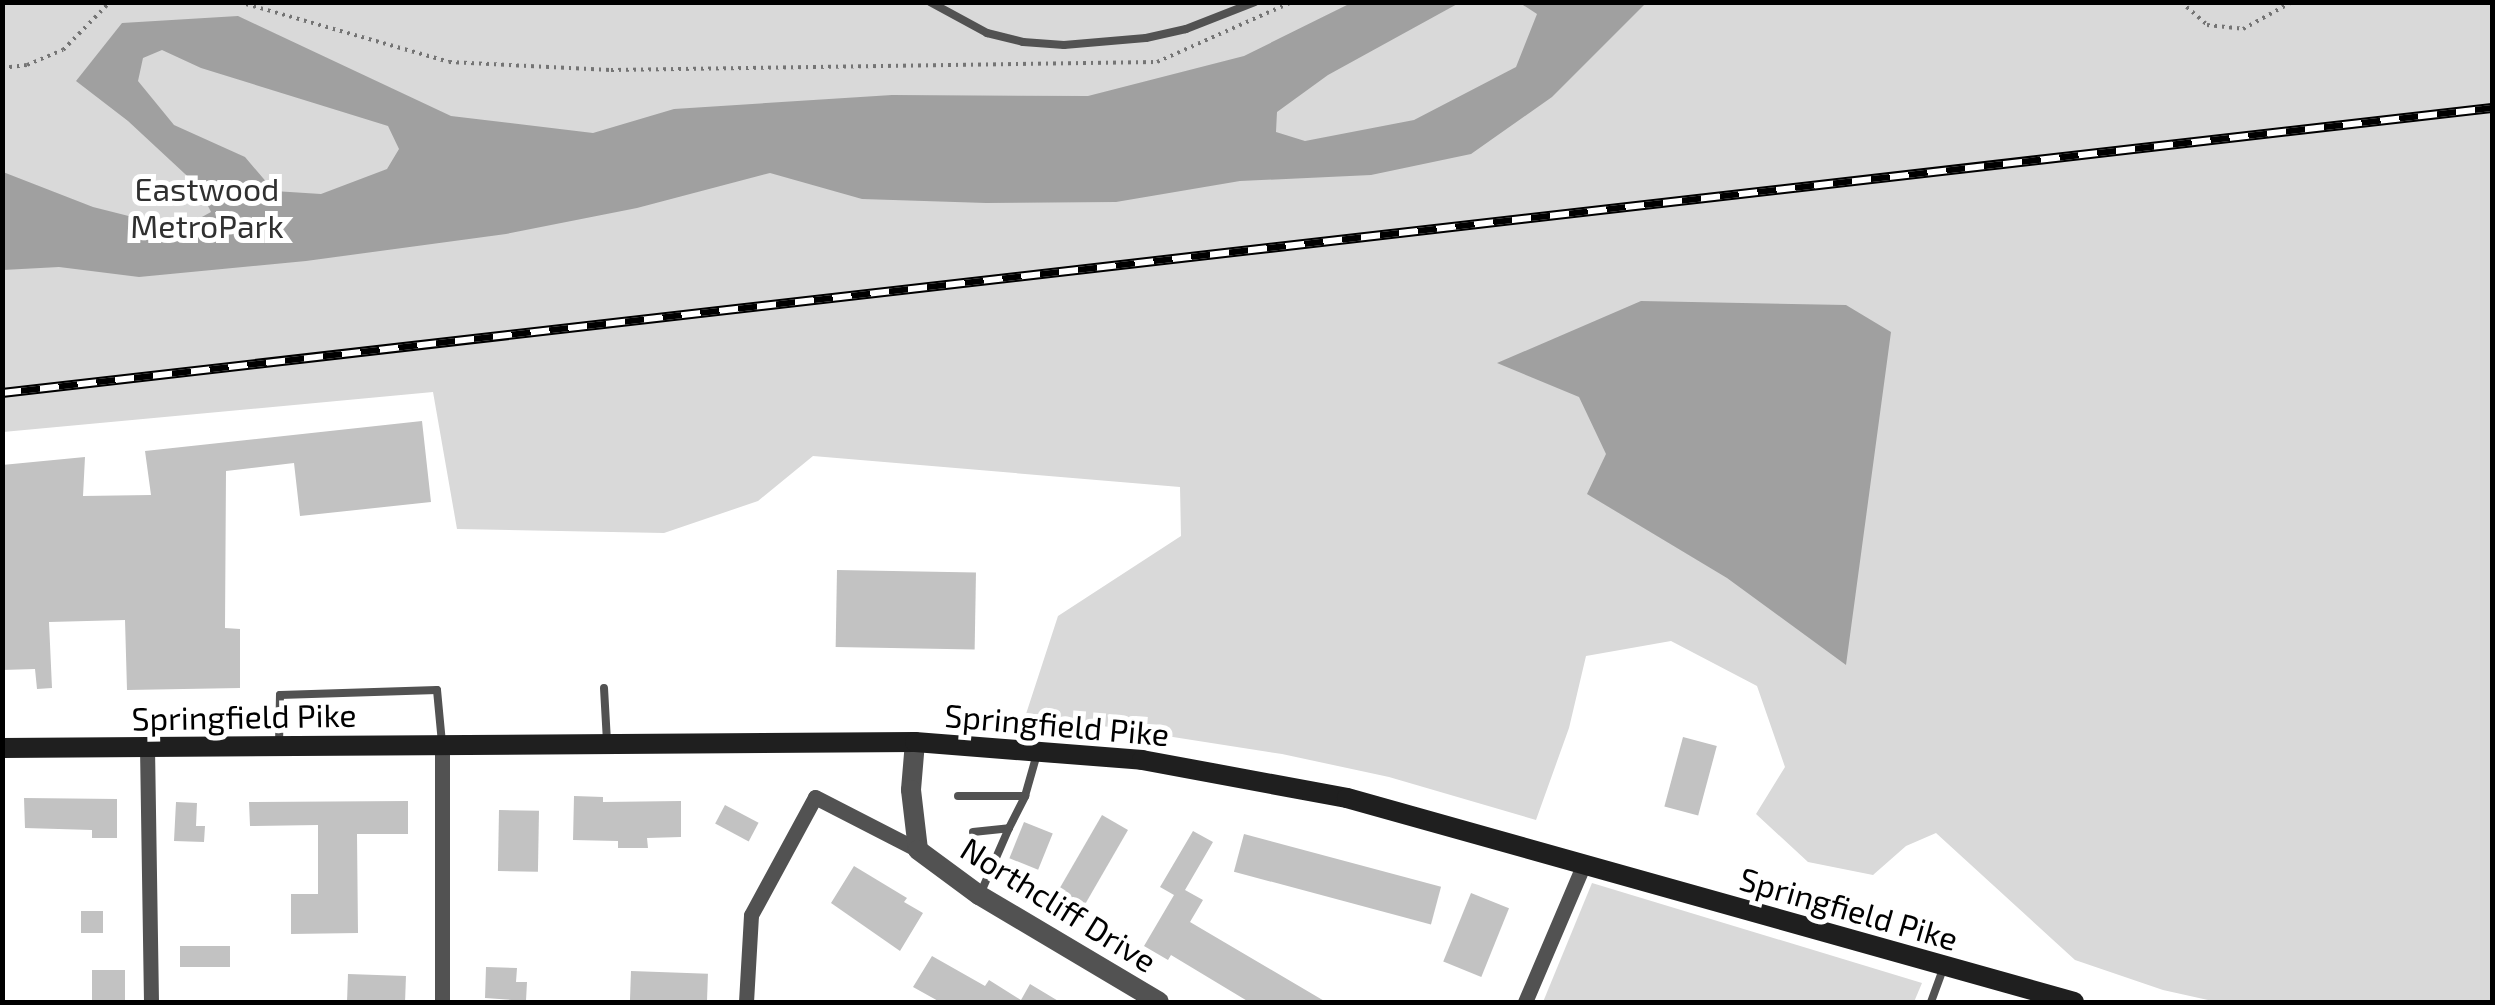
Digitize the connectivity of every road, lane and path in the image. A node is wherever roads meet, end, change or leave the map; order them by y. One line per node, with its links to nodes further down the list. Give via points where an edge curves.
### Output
1 (110, 2): 8 (path, via 63,50 27,66)
2 (239, 2): 5 (path, via 449,62 611,70 1158,62)
3 (930, 2): 4 (lane, via 987,33 1064,45 1146,38)
4 (1256, 2)
5 (1292, 2)
6 (2181, 2): 7 (path, via 2207,25 2242,29)
7 (2292, 2)
8 (2, 68)
9 (604, 688): 10 (lane)
10 (607, 742): 11 (main road, Springfield Pike); 12 (main road, Springfield Pike)
11 (915, 742): 16 (main road, Springfield Pike); 21 (street, Northcliff Drive, via 911,790)
12 (442, 744): 13 (main road, Springfield Pike); 13 (lane, via 436,690 280,695); 26 (street)
13 (279, 746): 14 (main road, Springfield Pike)
14 (148, 747): 15 (main road, Springfield Pike); 25 (street)
15 (2, 748)
16 (1039, 748): 18 (lane); 22 (main road, Springfield Pike, via 1260,779)
17 (958, 796): 18 (lane)
18 (1025, 796): 19 (lane)
19 (1009, 828): 20 (lane); 23 (lane)
20 (974, 832)
21 (918, 850): 23 (street, Northcliff Drive); 27 (street, via 814,797 751,915)
22 (1584, 864): 24 (main road, Springfield Pike); 29 (street)
23 (979, 895): 28 (street, Northcliff Drive)
24 (1944, 966): 30 (lane); 31 (main road, Springfield Pike)
25 (151, 1002)
26 (442, 1002)
27 (746, 1002)
28 (1159, 1002)
29 (1525, 1002)
30 (1931, 1002)
31 (2074, 1002)

